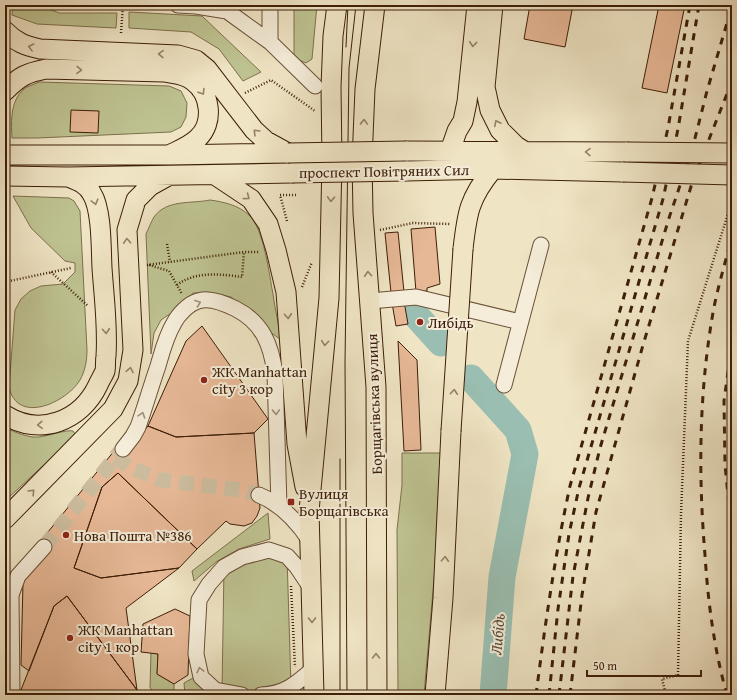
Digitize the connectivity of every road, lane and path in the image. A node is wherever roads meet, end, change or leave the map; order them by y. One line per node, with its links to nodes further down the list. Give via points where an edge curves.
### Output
1 (123, 5): 9 (path)
2 (178, 5): 10 (lane, via 227,11)
3 (337, 5): 50 (main road, one-way to 50, via 331,87 329,298)
4 (374, 5): 42 (main road, Борщагівська вулиця, one-way to 4, via 362,161 365,89)
5 (477, 5): 15 (main road, one-way to 15, via 467,102 463,121)
6 (493, 5): 16 (main road, one-way to 6, via 500,130 490,110 485,87)
7 (270, 11): 10 (lane)
8 (5, 31): 17 (main road, one-way to 8, via 266,141 254,130 207,69 196,60 178,55 40,49 17,42)
9 (121, 33)
10 (270, 42): 11 (lane)
11 (315, 86)
12 (5, 91): 20 (main road, one-way to 20, via 16,80 30,72 46,69 181,74 194,81 204,93 208,109 207,126 198,138)
13 (244, 93): 14 (path, via 271,80)
14 (316, 111)
15 (450, 151): 16 (main road, проспект Повітряних Сил); 17 (main road, проспект Повітряних Сил, bridge)
16 (524, 151): 18 (main road, проспект Повітряних Сил, one-way to 16, bridge)
17 (288, 153): 20 (main road, проспект Повітряних Сил)
18 (732, 153)
19 (5, 155): 20 (main road, проспект Повітряних Сил)
20 (169, 155)
21 (493, 170): 22 (main road, проспект Повітряних Сил, bridge); 23 (main road, проспект Повітряних Сил, bridge); 63 (main road, one-way to 21, bridge, via 466,220 474,196)
22 (215, 175): 25 (main road, проспект Повітряних Сил); 50 (main road, one-way to 50, via 251,199 268,224 276,250 286,292 297,444)
23 (732, 175)
24 (5, 176): 26 (main road, проспект Повітряних Сил)
25 (168, 176): 26 (main road, проспект Повітряних Сил); 51 (main road, one-way to 25, via 113,409 128,380 133,350 127,230 136,200 150,186)
26 (68, 177): 46 (main road, one-way to 46, via 86,185 93,195 98,215 107,340 104,372 94,393 79,410 62,421 31,426 15,422)
27 (280, 195): 28 (path)
28 (296, 195)
29 (732, 201): 64 (path, via 688,341 678,675 662,679)
30 (453, 224): 31 (path, via 413,223)
31 (380, 230)
32 (167, 244): 37 (path)
33 (541, 245): 44 (lane)
34 (264, 251): 35 (path)
35 (244, 252): 37 (path); 37 (path, via 242,277 217,274 182,281 177,285 169,271 146,265)
36 (314, 260): 41 (path)
37 (170, 262)
38 (71, 268): 39 (path)
39 (51, 272): 40 (path); 43 (path)
40 (5, 282)
41 (302, 287)
42 (370, 301): 44 (lane, via 416,297); 62 (main road, Борщагівська вулиця, one-way to 42, via 376,387)
43 (88, 306)
44 (520, 322): 45 (lane)
45 (504, 385)
46 (5, 415)
47 (123, 449): 49 (lane, one-way to 49, via 138,427 174,323 184,310 198,301 210,300 227,304 241,311 257,325 267,340 272,356 275,373)
48 (259, 495): 49 (lane)
49 (279, 506): 52 (lane, via 295,520)
50 (309, 511): 52 (main road)
51 (5, 519)
52 (310, 541): 55 (main road)
53 (44, 547): 58 (lane, via 18,576 11,595)
54 (290, 560): 55 (lane); 57 (path); 59 (lane, one-way to 54, via 215,690 201,677 196,654 199,600 224,567 242,557 269,550 287,556)
55 (311, 588): 56 (main road, one-way to 56)
56 (313, 669): 57 (lane); 61 (main road)
57 (295, 684): 60 (lane, via 273,694)
58 (12, 695)
59 (242, 695)
60 (261, 695)
61 (314, 695)
62 (377, 695)
63 (435, 695)
64 (666, 695)

